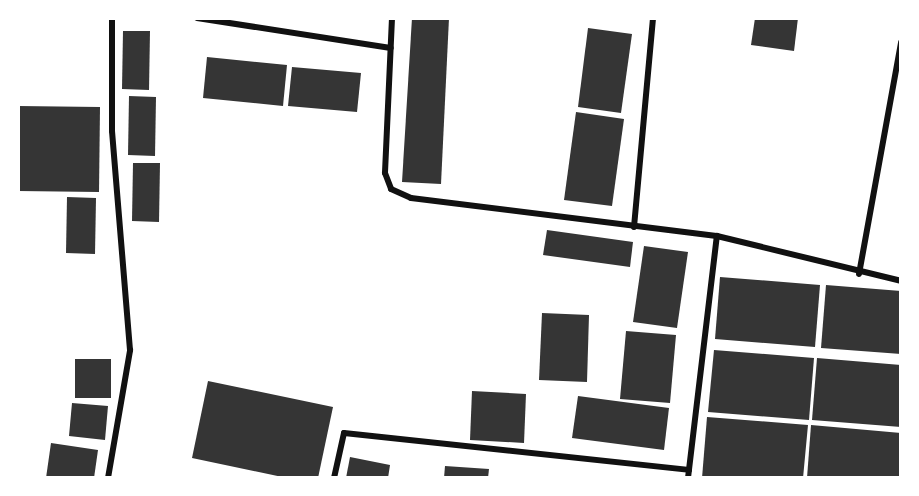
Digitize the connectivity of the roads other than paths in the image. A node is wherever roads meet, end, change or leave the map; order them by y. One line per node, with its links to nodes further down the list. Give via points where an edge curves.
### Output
1 (112, 18): 12 (street, via 112,131 130,350)
2 (197, 18): 6 (street)
3 (392, 18): 6 (street)
4 (653, 18): 7 (street)
5 (901, 42): 9 (street)
6 (391, 48): 7 (street, via 385,173 391,189 411,198)
7 (634, 227): 8 (street)
8 (717, 236): 9 (street); 11 (street)
9 (859, 274): 10 (street)
10 (901, 281)
11 (688, 470): 13 (street, via 344,433); 14 (street)
12 (108, 478)
13 (334, 478)
14 (688, 478)

